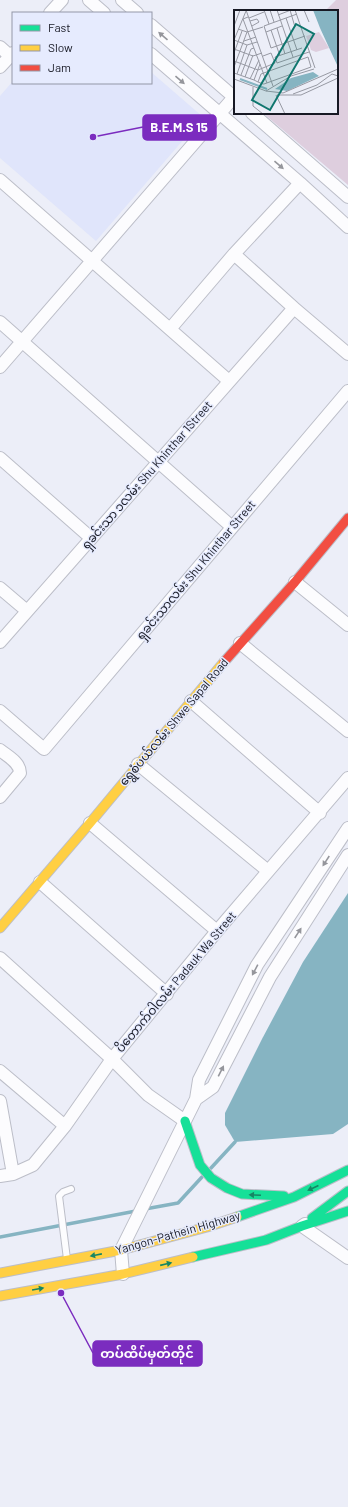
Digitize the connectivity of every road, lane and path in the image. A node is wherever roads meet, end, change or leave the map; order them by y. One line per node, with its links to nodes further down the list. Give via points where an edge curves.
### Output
1 (62, 0): 4 (street)
2 (89, 0): 5 (street)
3 (122, 0): 6 (street)
4 (51, 12)
5 (103, 12)
6 (136, 12)
7 (152, 26): 12 (street, one-way to 7)
8 (0, 47): 9 (street)
9 (12, 54): 11 (street)
10 (152, 55): 13 (street, one-way to 13)
11 (0, 67)
12 (234, 98): 13 (street)
13 (220, 114): 16 (street, one-way to 16); 20 (street)
14 (253, 114): 17 (street)
15 (0, 180): 20 (street)
16 (300, 183): 18 (street); 19 (street)
17 (348, 197)
18 (348, 227)
19 (234, 254): 21 (street); 23 (street)
20 (92, 261): 23 (street); 24 (street)
21 (294, 308): 25 (street); 27 (street, ရှခင်းသာ ၁လမ်း Shu Khinthar 1Street)
22 (0, 322): 24 (street)
23 (170, 329): 27 (street)
24 (22, 342): 26 (street); 30 (street)
25 (348, 354)
26 (0, 367)
27 (229, 381): 30 (street, ရှခင်းသာ ၁လမ်း Shu Khinthar 1Street)
28 (348, 391): 32 (street, ရှခင်းသာလမ်း Shu Khinthar Street)
29 (0, 458): 33 (street)
30 (158, 462): 32 (street); 33 (street, ရှခင်းသာ ၁လမ်း Shu Khinthar 1Street)
31 (347, 520): 34 (main road, ရွေစံပယ်လမ်း Shwe Sapal Road)
32 (232, 527): 41 (street, ရှခင်းသာလမ်း Shu Khinthar Street, via 44,749)
33 (91, 538): 36 (street, ရှခင်းသာ ၁လမ်း Shu Khinthar 1Street)
34 (295, 582): 37 (street); 39 (main road, ရွေစံပယ်လမ်း Shwe Sapal Road)
35 (0, 588): 36 (street)
36 (27, 611): 38 (street, ရှခင်းသာ ၁လမ်း Shu Khinthar 1Street)
37 (348, 625)
38 (0, 642)
39 (240, 643): 40 (main road, ရွေစံပယ်လမ်း Shwe Sapal Road); 42 (street)
40 (191, 701): 44 (main road, ရွေစံပယ်လမ်း Shwe Sapal Road); 47 (street)
41 (0, 712)
42 (348, 731)
43 (0, 750): 46 (street, via 18,764 20,769 20,773)
44 (138, 764): 48 (main road, ရွေစံပယ်လမ်း Shwe Sapal Road); 51 (street)
45 (348, 778): 47 (street, ပိတောက်ဝါလမ်း Padauk Wa Street)
46 (0, 797)
47 (320, 813): 51 (street, ပိတောက်ဝါလမ်း Padauk Wa Street)
48 (90, 823): 52 (main road, ရွေစံပယ်လမ်း Shwe Sapal Road); 54 (street)
49 (348, 828): 59 (street, one-way to 59, via 257,965 199,1080)
50 (348, 855): 59 (street, one-way to 50, via 213,1086 270,977)
51 (268, 871): 54 (street, ပိတောက်ဝါလမ်း Padauk Wa Street)
52 (40, 882): 53 (main road, ရွေစံပယ်လမ်း Shwe Sapal Road); 56 (street)
53 (0, 928)
54 (217, 931): 56 (street, ပိတောက်ဝါလမ်း Padauk Wa Street)
55 (0, 958): 57 (street)
56 (166, 994): 57 (street, ပိတောက်ဝါလမ်း Padauk Wa Street)
57 (112, 1059): 61 (street, via 148,1095); 62 (street, ပိတောက်ဝါလမ်း Padauk Wa Street)
58 (0, 1071): 62 (street)
59 (196, 1099): 61 (street)
60 (0, 1101): 64 (street)
61 (185, 1121): 68 (main road, one-way to 61, via 242,1194 211,1178 200,1165); 72 (street)
62 (65, 1126): 64 (street, ပိတောက်ဝါလမ်း Padauk Wa Street, via 33,1164)
63 (348, 1170): 68 (main road, Yangon-Pathein Highway, one-way to 68)
64 (13, 1174): 65 (street, ပိတောက်ဝါလမ်း Padauk Wa Street)
65 (0, 1176)
66 (71, 1189): 74 (lane, via 59,1196)
67 (348, 1191): 71 (main road, Yangon-Pathein Highway)
68 (294, 1197): 72 (main road, Yangon-Pathein Highway, via 207,1227)
69 (348, 1203): 71 (street)
70 (348, 1212): 71 (main road, Yangon-Pathein Highway)
71 (302, 1226): 73 (street); 76 (main road, Yangon-Pathein Highway, one-way to 71, via 266,1240)
72 (121, 1250): 74 (main road, Yangon-Pathein Highway, one-way to 74); 76 (street)
73 (348, 1258)
74 (67, 1260): 75 (main road, Yangon-Pathein Highway)
75 (0, 1273)
76 (123, 1274): 77 (main road, Yangon-Pathein Highway, one-way to 76)
77 (0, 1296)

